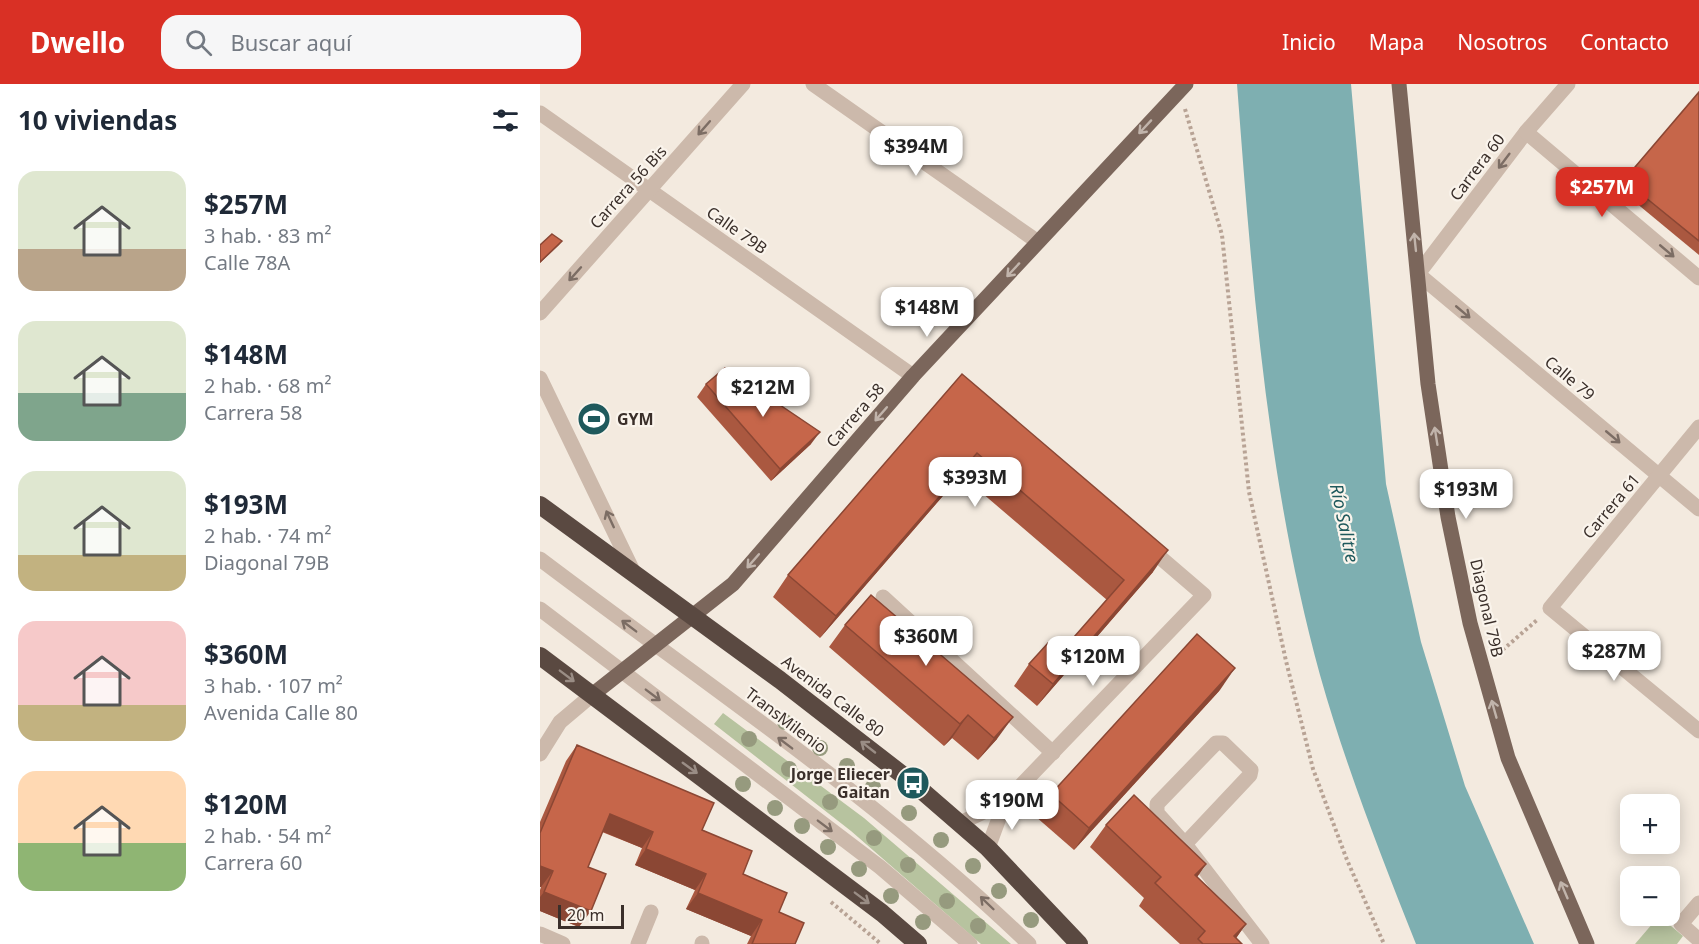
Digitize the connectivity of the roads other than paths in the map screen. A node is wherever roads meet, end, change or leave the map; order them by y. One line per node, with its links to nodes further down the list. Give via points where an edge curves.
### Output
1 (743, 84): 8 (street, Carrera 56 Bis, one-way to 8)
2 (813, 84): 9 (street)
3 (1185, 84): 9 (main road, Carrera 58, one-way to 9)
4 (1399, 84): 10 (main road, Diagonal 79B, one-way to 4)
5 (1568, 84): 7 (street, Carrera 60)
6 (540, 114): 8 (street, Calle 79B)
7 (1526, 132): 10 (street, Carrera 60, one-way to 10); 11 (street, one-way to 11)
8 (649, 190): 12 (street, Carrera 56 Bis, one-way to 12); 13 (street, Calle 79B)
9 (1038, 242): 13 (main road, Carrera 58, one-way to 13)
10 (1418, 274): 16 (street, Calle 79, one-way to 16); 47 (main road, Diagonal 79B, one-way to 10, via 1508,758 1470,623 1448,518)
11 (1699, 278)
12 (540, 313)
13 (913, 376): 24 (main road, Carrera 58, one-way to 24, via 733,584)
14 (540, 378): 21 (street, one-way to 14)
15 (1699, 427): 16 (street, Carrera 61)
16 (1659, 476): 18 (street, Calle 79); 29 (street, Carrera 61, via 1550,608)
17 (540, 505): 21 (highway, Avenida Calle 80)
18 (1699, 509)
19 (1135, 536): 30 (street, via 1204,596)
20 (540, 559): 25 (street, TransMilenio, one-way to 20)
21 (634, 573): 24 (highway, Avenida Calle 80)
22 (883, 597): 30 (street)
23 (540, 609): 27 (street)
24 (694, 617): 25 (main road, Carrera 58); 33 (highway, Avenida Calle 80, one-way to 24, via 858,740)
25 (656, 646): 27 (main road, Carrera 58); 44 (street, TransMilenio, one-way to 25, via 973,890 892,822)
26 (540, 656): 28 (highway, one-way to 28)
27 (622, 672): 28 (main road, Carrera 58); 43 (street, one-way to 43, via 880,867)
28 (592, 695): 31 (street, Carrera 58, via 560,722); 42 (highway, one-way to 42)
29 (1699, 731)
30 (1053, 753): 32 (street)
31 (540, 754)
32 (1005, 802): 33 (street); 35 (street)
33 (960, 823): 35 (highway, Avenida Calle 80)
34 (1185, 844): 34 (street, via 1157,813 1157,804 1216,743 1223,743 1251,770 1250,775); 46 (street)
35 (988, 848): 45 (highway, Avenida Calle 80)
36 (1699, 903): 39 (street, via 1681,924)
37 (651, 912): 41 (street)
38 (540, 934): 40 (street)
39 (1699, 940)
40 (563, 944)
41 (638, 944)
42 (918, 944)
43 (970, 944)
44 (1029, 944)
45 (1079, 944)
46 (1262, 944)
47 (1587, 944)

